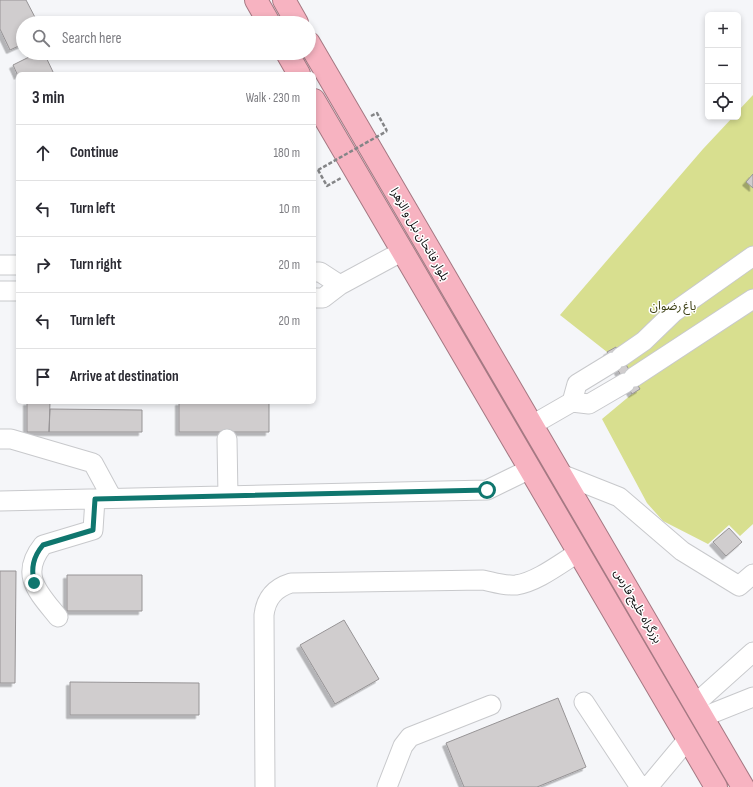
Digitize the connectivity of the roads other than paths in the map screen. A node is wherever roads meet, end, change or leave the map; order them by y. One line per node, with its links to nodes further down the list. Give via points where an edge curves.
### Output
1 (256, 0): 3 (highway)
2 (284, 0): 4 (highway)
3 (265, 16)
4 (293, 16)
5 (316, 55): 9 (highway, بلوار فاتحان نبل و الزهرا)
6 (291, 60): 7 (highway)
7 (298, 72)
8 (316, 103): 10 (highway, بلوار فاتحان نبل و الزهرا)
9 (403, 205): 10 (highway); 22 (highway, بلوار فاتحان نبل و الزهرا)
10 (382, 217): 11 (highway, بلوار فاتحان نبل و الزهرا)
11 (403, 252): 16 (lane); 23 (highway, بلوار فاتحان نبل و الزهرا)
12 (753, 256): 21 (lane, via 674,312 644,341 577,384)
13 (0, 265): 14 (lane)
14 (16, 265)
15 (316, 272): 16 (lane)
16 (340, 285): 19 (lane, via 323,298)
17 (0, 291): 18 (lane)
18 (16, 291)
19 (316, 298)
20 (753, 299): 21 (lane, via 589,404)
21 (572, 402): 22 (lane)
22 (532, 425): 23 (highway); 27 (highway, بزرگراه خلیج فارس)
23 (512, 437): 26 (highway, بزرگراه خلیج فارس)
24 (0, 439): 29 (lane, via 11,439 94,463)
25 (227, 439): 28 (lane)
26 (530, 468): 28 (lane, via 487,490); 31 (highway, بزرگراه خلیج فارس)
27 (561, 474): 32 (lane, via 619,497 682,551 739,586); 38 (highway, بزرگراه خلیج فارس)
28 (228, 496): 29 (lane)
29 (103, 498): 30 (lane); 33 (lane, via 93,530 43,545 34,559 32,575 37,591)
30 (0, 501)
31 (579, 552): 39 (highway, بزرگراه خلیج فارس); 41 (lane, via 532,580 516,585 483,580 291,583 277,590 267,601 264,615)
32 (753, 574)
33 (58, 617)
34 (753, 652): 38 (lane)
35 (753, 697): 38 (lane)
36 (584, 702): 43 (lane)
37 (491, 705): 42 (lane, via 410,737 403,746)
38 (699, 711): 46 (highway, بزرگراه خلیج فارس)
39 (688, 739): 44 (lane); 45 (highway, بزرگراه خلیج فارس)
40 (753, 782): 47 (lane)
41 (265, 787)
42 (387, 787)
43 (640, 787)
44 (648, 787)
45 (716, 787)
46 (744, 787)
47 (750, 787)

